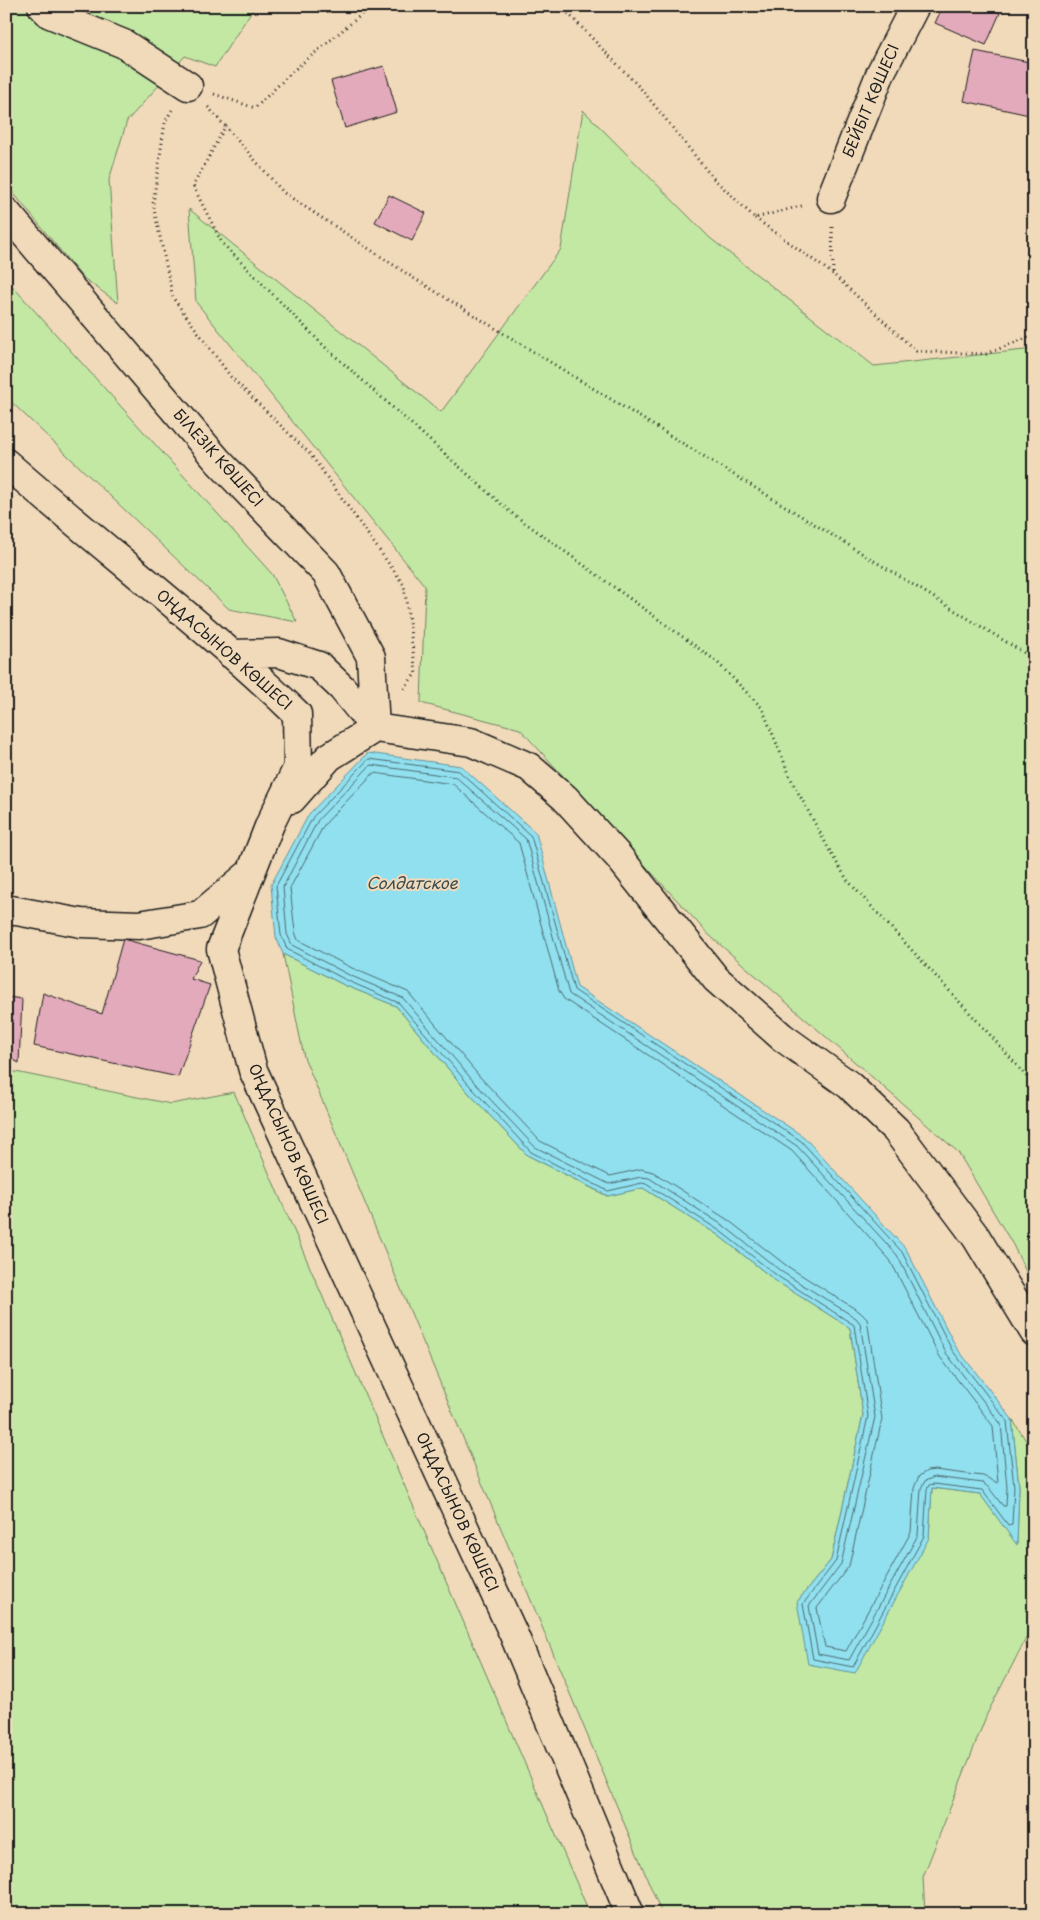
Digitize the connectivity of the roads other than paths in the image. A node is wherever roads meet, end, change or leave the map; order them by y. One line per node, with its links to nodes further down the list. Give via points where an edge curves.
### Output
1 (42, 6): 3 (street, via 50,14 124,44)
2 (915, 6): 4 (street, БЕЙБІТ КӨШЕСІ, via 881,72)
3 (188, 86)
4 (832, 198)
5 (6, 212): 8 (street, БІЛЕЗІК КӨШЕСІ, via 218,461 326,573 371,657)
6 (6, 463): 7 (street, ОҢДАСЫНОВ КӨШЕСІ)
7 (231, 654): 8 (street, via 279,652 319,666); 9 (street, ОҢДАСЫНОВ КӨШЕСІ, via 297,714 298,767)
8 (375, 728): 9 (street, via 329,757); 12 (street, via 471,742 529,766 565,798 618,856 716,978 782,1037 849,1086 896,1130 976,1236)
9 (270, 824): 10 (street, ОҢДАСЫНОВ КӨШЕСІ)
10 (252, 872): 11 (street, via 200,915 139,925 81,923); 13 (street, ОҢДАСЫНОВ КӨШЕСІ, via 222,949 253,1070 514,1635)
11 (6, 909)
12 (1034, 1332)
13 (630, 1914)

